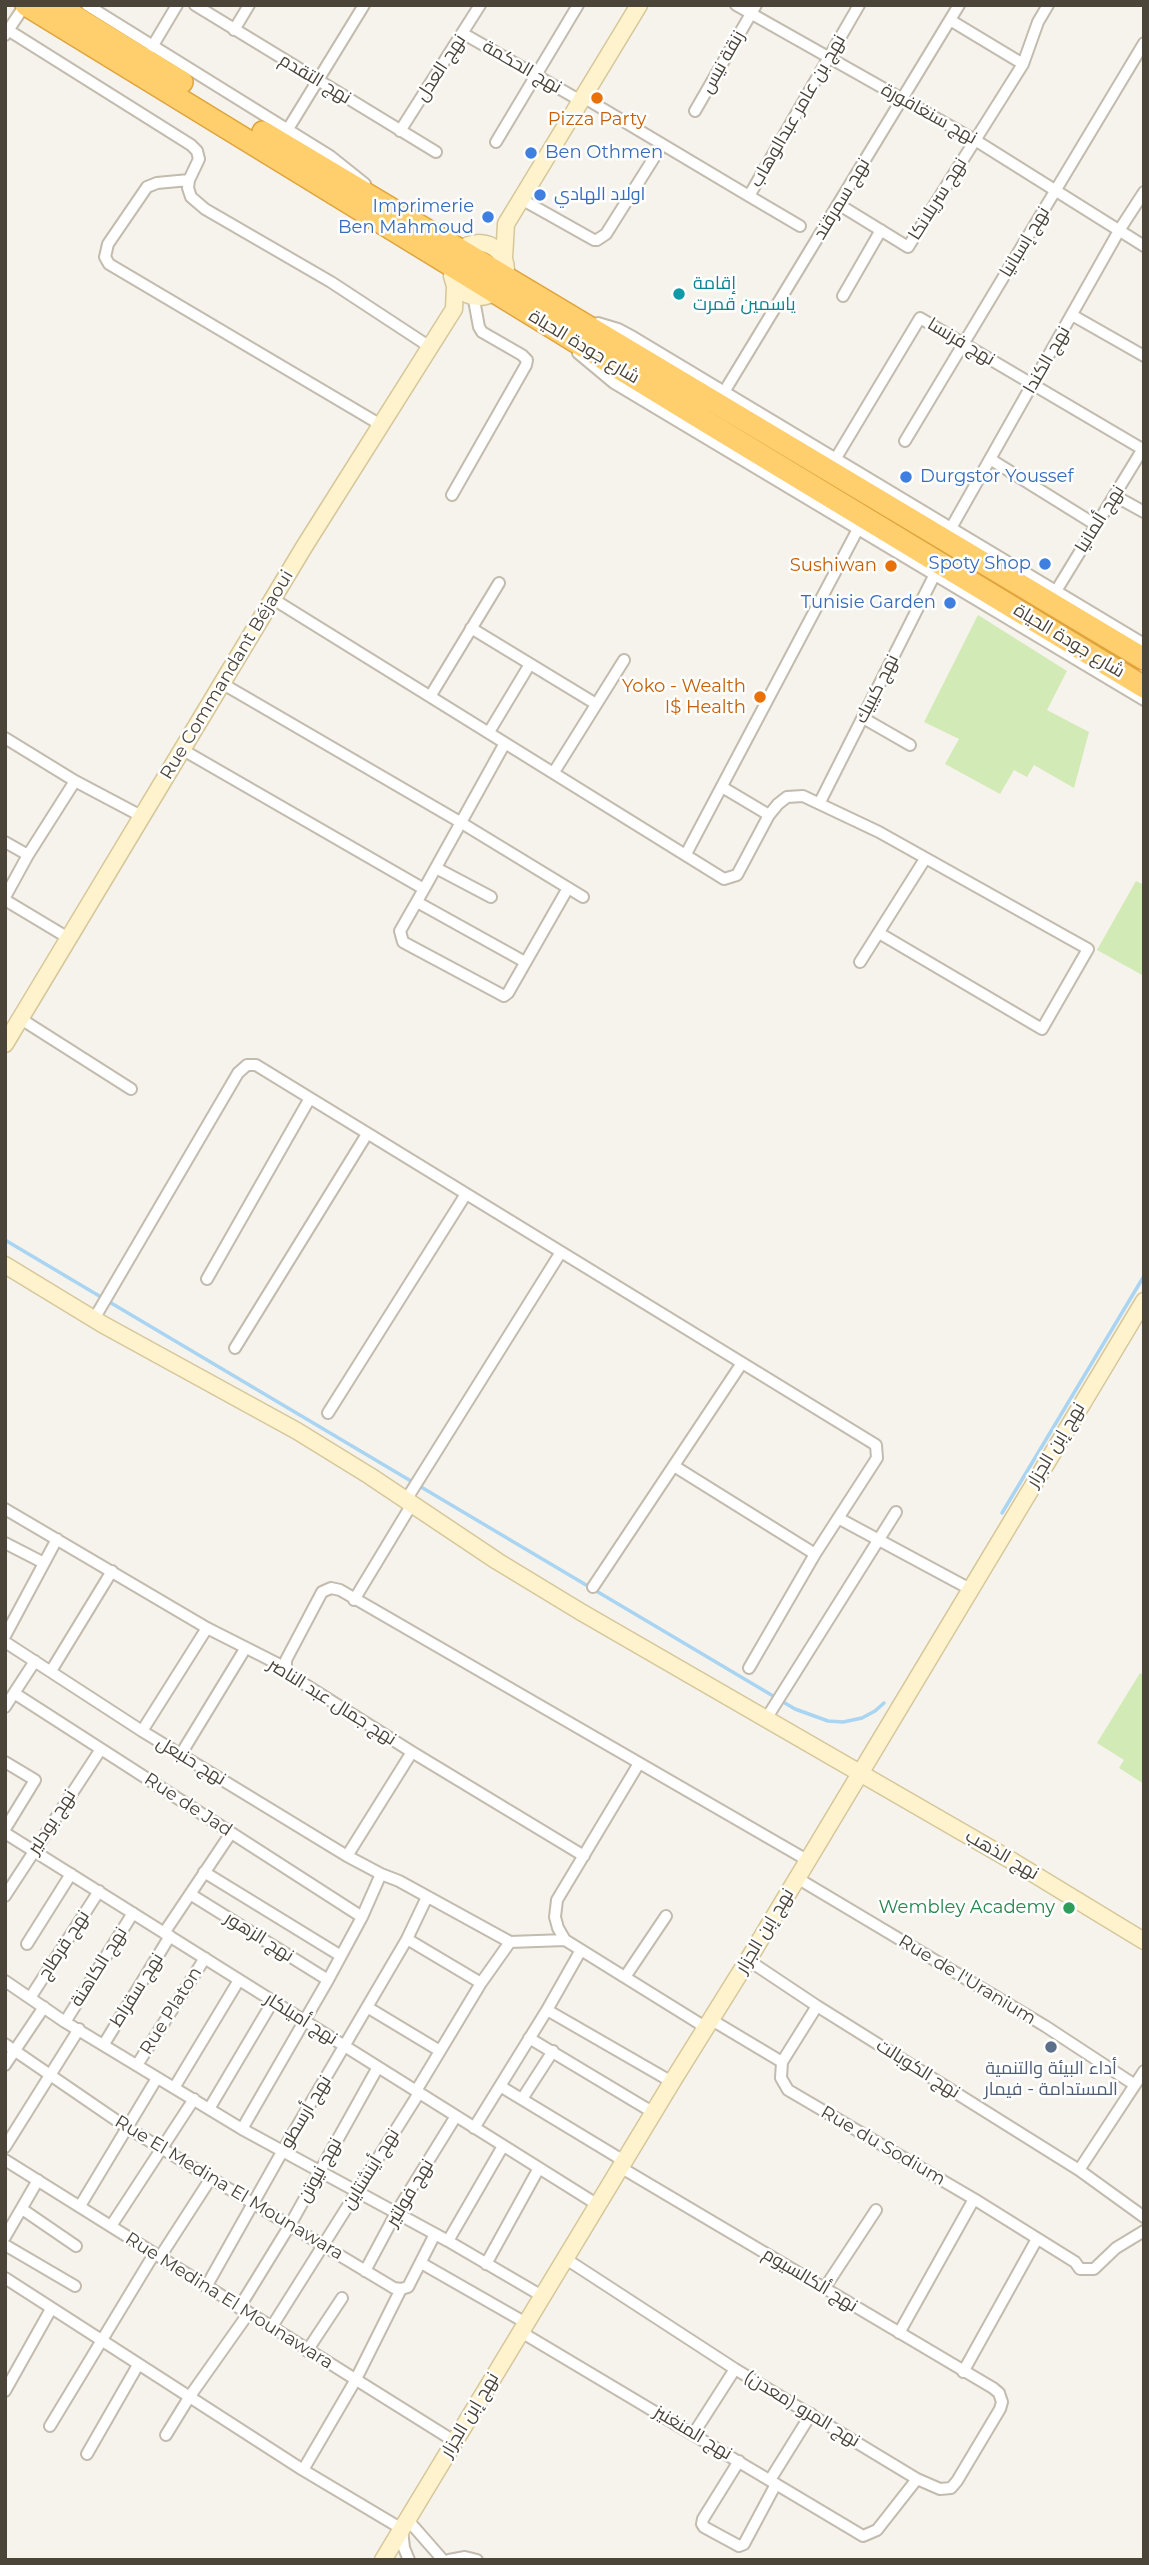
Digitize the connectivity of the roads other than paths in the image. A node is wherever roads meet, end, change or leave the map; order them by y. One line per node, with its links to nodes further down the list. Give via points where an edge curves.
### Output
1 (26, 5): 18 (street); 47 (highway, شارع جودة الحياة)
2 (56, 5): 41 (highway, شارع جودة الحياة)
3 (87, 5): 21 (street)
4 (177, 5): 21 (street)
5 (195, 5): 17 (street, نهج التقدم)
6 (249, 5): 17 (street)
7 (364, 5): 25 (street)
8 (480, 5): 19 (street, نهج العدل)
9 (579, 5): 24 (street)
10 (639, 5): 26 (street)
11 (736, 5): 15 (street, نهج سنغافورة)
12 (859, 5): 22 (street, نهج بن عامر عبدالوهاب)
13 (959, 5): 16 (street, نهج سمرقند)
14 (1048, 5): 23 (street, نهج سريلانكا)
15 (753, 10): 22 (street, نهج سنغافورة); 28 (street, زنقة نيس)
16 (950, 20): 23 (street); 27 (street, نهج سمرقند)
17 (234, 30): 25 (street, نهج التقدم)
18 (7, 33): 35 (street, via 191,145 199,159)
19 (464, 34): 24 (street, نهج الحكمة); 30 (street, نهج العدل)
20 (1144, 43): 36 (street, نهج إسبانيا)
21 (152, 47): 29 (street)
22 (828, 58): 27 (street, نهج سنغافورة); 38 (street, نهج بن عامر عبدالوهاب)
23 (1023, 64): 31 (street, نهج سريلانكا)
24 (537, 75): 26 (street, نهج الحكمة); 32 (street)
25 (319, 82): 29 (street); 30 (street, نهج التقدم)
26 (582, 99): 33 (street, نهج بن عامر عبدالوهاب); 39 (street)
27 (903, 99): 31 (street, نهج سنغافورة); 40 (street, نهج سمرقند)
28 (695, 111)
29 (288, 129): 41 (street, via 348,169)
30 (400, 131): 34 (street, نهج التقدم)
31 (975, 139): 36 (street, نهج سنغافورة); 45 (street, نهج سريلانكا, via 908,247)
32 (496, 142)
33 (662, 145): 38 (street, نهج بن عامر عبدالوهاب); 39 (street, via 606,234 597,240)
34 (436, 152)
35 (188, 180): 54 (street, via 191,197 205,208 331,282); 58 (street, via 147,187 108,244 105,257 109,264)
36 (1055, 191): 44 (street, نهج سنغافورة); 53 (street, نهج إسبانيا)
37 (1144, 192): 44 (street, نهج الكندا)
38 (749, 196): 43 (street)
39 (521, 199): 42 (street)
40 (838, 204): 45 (street, نهج سريلانكا); 57 (street, نهج سمرقند)
41 (401, 215): 47 (highway, شارع جودة الحياة)
42 (506, 224): 47 (street); 48 (street)
43 (800, 226)
44 (1119, 229): 46 (street, نهج سنغافورة); 51 (street, نهج الكندا)
45 (881, 230): 49 (street)
46 (1144, 246)
47 (460, 259): 48 (highway, شارع جودة الحياة); 48 (street, via 456,286 464,293 474,297); 50 (street)
48 (493, 285): 50 (street); 52 (highway, شارع جودة الحياة); 63 (street, via 479,327 527,360)
49 (843, 296)
50 (454, 309): 54 (street, Rue Commandant Béjaoui)
51 (1072, 315): 55 (street); 56 (street, نهج الكندا)
52 (565, 323): 57 (street, via 618,329); 68 (street, via 575,350 614,383); 75 (highway, شارع جودة الحياة); 79 (highway, شارع جودة الحياة)
53 (964, 344): 56 (street, نهج فرنسا); 59 (street, نهج إسبانيا); 61 (street, نهج فرنسا, via 920,318)
54 (429, 347): 58 (street, Rue Commandant Béjaoui)
55 (1144, 356)
56 (1033, 384): 60 (street, نهج فرنسا); 62 (street, نهج الكندا)
57 (724, 392): 61 (street)
58 (381, 425): 72 (street, Rue Commandant Béjaoui)
59 (905, 442)
60 (1143, 449): 64 (street, نهج ألمانيا)
61 (836, 458): 67 (street)
62 (990, 459): 66 (street); 67 (street, نهج الكندا)
63 (452, 495)
64 (1115, 496): 65 (street); 66 (street, نهج ألمانيا)
65 (1144, 512)
66 (1096, 526): 71 (street, نهج ألمانيا)
67 (951, 528): 71 (street)
68 (858, 529): 69 (street); 91 (street)
69 (934, 576): 81 (street); 83 (street, نهج كيبيك)
70 (499, 583): 73 (street)
71 (1056, 591): 74 (street)
72 (273, 599): 78 (street, Rue Commandant Béjaoui); 80 (street)
73 (471, 628): 77 (street); 80 (street)
74 (1144, 644)
75 (1144, 659)
76 (624, 660): 82 (street)
77 (530, 664): 82 (street); 84 (street)
78 (223, 684): 88 (street, Rue Commandant Béjaoui); 95 (street)
79 (1144, 687)
80 (431, 695): 84 (street)
81 (1144, 700)
82 (596, 704): 89 (street)
83 (863, 718): 87 (street); 92 (street, نهج كيبيك)
84 (489, 732): 86 (street)
85 (5, 738): 90 (street)
86 (505, 743): 89 (street); 95 (street)
87 (910, 745)
88 (183, 750): 94 (street, Rue Commandant Béjaoui); 102 (street)
89 (554, 772): 97 (street)
90 (75, 781): 94 (street); 98 (street)
91 (722, 787): 93 (street); 97 (street)
92 (820, 802): 93 (street, via 787,797); 99 (street)
93 (769, 815): 97 (street, via 737,875 730,879)
94 (143, 817): 108 (street, Rue Commandant Béjaoui)
95 (460, 822): 100 (street); 101 (street)
96 (5, 842): 98 (street)
97 (686, 854)
98 (28, 855): 105 (street)
99 (925, 859): 107 (street); 107 (street, via 1088,949 1042,1029)
100 (436, 868): 102 (street); 103 (street)
101 (568, 888): 104 (street); 109 (street)
102 (424, 889): 106 (street)
103 (491, 897)
104 (583, 897)
105 (5, 899): 108 (street)
106 (417, 902): 109 (street); 109 (street, via 400,931 403,942 504,996)
107 (879, 933): 110 (street)
108 (70, 939): 111 (street, Rue Commandant Béjaoui)
109 (525, 962)
110 (860, 962)
111 (21, 1019): 112 (street, Rue Commandant Béjaoui); 113 (street)
112 (5, 1044)
113 (131, 1090)
114 (310, 1098): 115 (street); 119 (street); 121 (street, via 256,1065 238,1073)
115 (367, 1134): 116 (street); 122 (street)
116 (466, 1194): 117 (street); 124 (street)
117 (561, 1252): 123 (street); 126 (street)
118 (5, 1265): 121 (street, نهج الذهب)
119 (207, 1279)
120 (1144, 1301): 137 (street, نهج إبن الجزار)
121 (94, 1319): 126 (street, نهج الذهب)
122 (235, 1348)
123 (742, 1363): 125 (street); 129 (street, via 876,1445 877,1458)
124 (328, 1413)
125 (674, 1466): 133 (street); 136 (street)
126 (413, 1493): 138 (street); 149 (street, نهج الذهب, via 497,1561)
127 (5, 1509): 130 (street, نهج جمال عبد الناصر)
128 (896, 1511): 131 (street)
129 (838, 1518): 131 (street); 133 (street)
130 (57, 1539): 134 (street); 135 (street, نهج جمال عبد الناصر)
131 (879, 1541): 137 (street); 149 (street)
132 (5, 1543): 134 (street)
133 (815, 1554): 145 (street)
134 (44, 1563): 140 (street)
135 (112, 1571): 139 (street, نهج جمال عبد الناصر); 146 (street)
136 (593, 1587)
137 (970, 1589): 156 (street, نهج إبن الجزار)
138 (354, 1600): 144 (street, via 340,1590 322,1592); 155 (street)
139 (207, 1628): 142 (street, نهج جمال عبد الناصر); 150 (street)
140 (5, 1636)
141 (5, 1642): 143 (street, نهج حنبعل)
142 (245, 1649): 144 (street, نهج جمال عبد الناصر); 153 (street)
143 (35, 1661): 146 (street, نهج حنبعل); 147 (street)
144 (286, 1668): 152 (street, نهج جمال عبد الناصر, via 290,1675)
145 (749, 1668)
146 (51, 1671): 150 (street, نهج حنبعل)
147 (14, 1693): 148 (street); 151 (street, Rue de Jad)
148 (5, 1707)
149 (766, 1719): 156 (street, نهج الذهب)
150 (142, 1731): 153 (street, نهج حنبعل)
151 (101, 1749): 158 (street, Rue de Jad); 159 (street, نهج بودلير)
152 (412, 1752): 160 (street); 161 (street, نهج جمال عبد الناصر)
153 (181, 1754): 160 (street, نهج حنبعل)
154 (5, 1762): 157 (street, via 35,1780)
155 (638, 1765): 161 (street); 162 (street)
156 (860, 1772): 162 (street, نهج إبن الجزار); 177 (street, نهج الذهب)
157 (5, 1831): 159 (street, نهج أميلكار)
158 (231, 1833): 163 (street, نهج سقراط); 173 (street, Rue de Jad)
159 (34, 1850): 164 (street, نهج أميلكار); 169 (street, نهج بودلير)
160 (346, 1856): 165 (street, نهج حنبعل)
161 (584, 1856): 176 (street, via 557,1900 555,1917)
162 (807, 1860): 166 (street, نهج إبن الجزار)
163 (204, 1872): 168 (street, نهج سقراط); 181 (street)
164 (71, 1874): 167 (street, نهج أميلكار); 179 (street)
165 (381, 1874): 170 (street, نهج حنبعل); 173 (street)
166 (797, 1878): 183 (street, نهج إبن الجزار); 213 (street, Rue de l'Uranium)
167 (99, 1891): 171 (street, نهج أميلكار); 189 (street, نهج قرطاج)
168 (190, 1894): 174 (street, نهج سقراط); 186 (street, نهج الزهور)
169 (5, 1896)
170 (427, 1897): 175 (street, نهج أرسطو); 178 (street, نهج حنبعل)
171 (134, 1913): 174 (street, نهج أميلكار); 196 (street, نهج الكاهنة)
172 (666, 1916): 184 (street)
173 (362, 1917): 181 (street)
174 (167, 1935): 182 (street, نهج أميلكار); 200 (street, نهج سقراط)
175 (407, 1939): 188 (street); 193 (street, نهج أرسطو)
176 (565, 1940): 178 (street); 180 (street)
177 (1144, 1941)
178 (510, 1942): 188 (street, نهج أينشتاين)
179 (27, 1944)
180 (581, 1950): 184 (street); 194 (street)
181 (341, 1956): 186 (street)
182 (205, 1958): 185 (street, نهج أميلكار); 207 (street, Rue Platon)
183 (748, 1960): 191 (street, نهج الكوبالت); 197 (street, نهج إبن الجزار)
184 (625, 1978): 197 (street)
185 (239, 1980): 190 (street, نهج أميلكار); 215 (street)
186 (328, 1980): 195 (street)
187 (5, 1981): 189 (street)
188 (481, 1983): 203 (street, نهج أينشتاين)
189 (30, 1998): 192 (street)
190 (273, 2001): 195 (street, نهج أميلكار); 219 (street)
191 (817, 2006): 205 (street); 231 (street, نهج الكوبالت)
192 (44, 2007): 196 (street); 202 (street)
193 (367, 2007): 201 (street, نهج أرسطو); 203 (street)
194 (547, 2010): 199 (street); 212 (street)
195 (305, 2021): 201 (street, نهج أميلكار); 224 (street)
196 (65, 2022): 198 (street)
197 (708, 2023): 205 (street); 212 (street, نهج إبن الجزار)
198 (79, 2029): 200 (street); 210 (street)
199 (529, 2038): 204 (street); 214 (street)
200 (104, 2044): 207 (street)
201 (345, 2046): 208 (street, نهج أميلكار); 228 (street, نهج أرسطو)
202 (10, 2047): 206 (street); 210 (street, Rue El Medina El Mounawara)
203 (440, 2052): 216 (street, نهج أينشتاين)
204 (553, 2052): 218 (street); 220 (street)
205 (782, 2062): 237 (street, Rue du Sodium, via 781,2078 788,2090)
206 (5, 2065)
207 (137, 2065): 211 (street)
208 (378, 2067): 216 (street, نهج أميلكار); 233 (street, نهج نيوتن)
209 (1144, 2071): 213 (street)
210 (51, 2076): 222 (street, Rue El Medina El Mounawara); 226 (street)
211 (158, 2078): 215 (street); 222 (street)
212 (671, 2082): 220 (street, نهج إبن الجزار)
213 (1135, 2085): 231 (street)
214 (500, 2086): 218 (street, نهج ألكالسيوم); 223 (street)
215 (174, 2088): 217 (street)
216 (417, 2092): 221 (street, نهج أميلكار); 236 (street, نهج أينشتاين)
217 (194, 2099): 219 (street); 227 (street)
218 (522, 2099): 230 (street, نهج ألكالسيوم)
219 (209, 2109): 224 (street)
220 (654, 2113): 230 (street, نهج إبن الجزار)
221 (456, 2116): 223 (street, نهج أميلكار); 243 (street, نهج فولتير)
222 (126, 2127): 227 (street, Rue El Medina El Mounawara); 240 (street)
223 (474, 2128): 225 (street, نهج أميلكار)
224 (242, 2129): 228 (street)
225 (503, 2146): 232 (street, نهج أميلكار); 251 (street)
226 (5, 2147)
227 (161, 2148): 234 (street, Rue El Medina El Mounawara); 246 (street)
228 (282, 2152): 233 (street); 238 (street, نهج أرسطو)
229 (5, 2160): 235 (street, Rue Medina El Mounawara)
230 (622, 2164): 239 (street, نهج إبن الجزار); 264 (street, نهج ألكالسيوم)
231 (1083, 2165): 244 (street, نهج الكوبالت)
232 (539, 2168): 239 (street, نهج أميلكار); 258 (street)
233 (318, 2172): 236 (street); 245 (street, نهج نيوتن)
234 (211, 2178): 238 (street, Rue El Medina El Mounawara); 255 (street)
235 (38, 2180): 240 (street, Rue Medina El Mounawara); 241 (street)
236 (356, 2193): 243 (street); 254 (street, نهج أينشتاين)
237 (974, 2199): 250 (street, Rue du Sodium); 271 (street)
238 (254, 2204): 245 (street, Rue El Medina El Mounawara); 262 (street, نهج أرسطو)
239 (598, 2205): 256 (street, نهج إبن الجزار)
240 (80, 2206): 246 (street, Rue Medina El Mounawara)
241 (22, 2209): 249 (street); 253 (street)
242 (876, 2210): 264 (street)
243 (396, 2213): 248 (street); 259 (street, نهج فولتير)
244 (1144, 2217)
245 (290, 2225): 254 (street, Rue El Medina El Mounawara); 268 (street, نهج نيوتن)
246 (111, 2226): 255 (street, Rue Medina El Mounawara)
247 (1144, 2231): 250 (street, Rue du Sodium, via 1094,2269 1080,2269)
248 (435, 2234): 251 (street); 257 (street)
249 (5, 2237)
250 (1037, 2239): 276 (street)
251 (448, 2241): 258 (street)
252 (5, 2245): 261 (street)
253 (76, 2246)
254 (324, 2246): 259 (street, Rue El Medina El Mounawara); 270 (street, نهج أينشتاين)
255 (157, 2256): 262 (street, Rue Medina El Mounawara); 272 (street)
256 (566, 2259): 265 (street, نهج إبن الجزار); 275 (street, نهج المرو (معدن))
257 (421, 2263): 263 (street, via 408,2287); 269 (street, نهج المنغنيز)
258 (486, 2264): 265 (street)
259 (365, 2270): 263 (street, Rue El Medina El Mounawara)
260 (7, 2284): 267 (street)
261 (75, 2286)
262 (206, 2287): 268 (street, Rue Medina El Mounawara)
263 (401, 2289): 277 (street)
264 (824, 2289): 271 (street, نهج ألكالسيوم)
265 (542, 2296): 269 (street, نهج إبن الجزار)
266 (342, 2298): 273 (street)
267 (51, 2309): 272 (street); 278 (street)
268 (243, 2311): 270 (street, Rue Medina El Mounawara); 280 (street, نهج نيوتن)
269 (524, 2327): 283 (street, نهج المنغنيز); 285 (street, نهج إبن الجزار)
270 (271, 2328): 273 (street, Rue Medina El Mounawara)
271 (899, 2333): 276 (street, نهج ألكالسيوم)
272 (100, 2341): 274 (street); 282 (street)
273 (307, 2351): 277 (street, Rue Medina El Mounawara)
274 (138, 2365): 280 (street); 286 (street)
275 (735, 2369): 281 (street, نهج المرو (معدن)); 283 (street)
276 (963, 2372): 279 (street, نهج ألكالسيوم)
277 (355, 2381): 285 (street, Rue Medina El Mounawara); 288 (street)
278 (5, 2391)
279 (999, 2393): 289 (street, نهج المرو (معدن), via 1000,2409 951,2488 940,2489)
280 (190, 2396): 284 (street, نهج نيوتن); 288 (street)
281 (811, 2414): 289 (street, نهج المرو (معدن)); 290 (street)
282 (50, 2427)
283 (694, 2433): 287 (street, نهج المنغنيز)
284 (166, 2435)
285 (454, 2441): 291 (street, نهج إبن الجزار)
286 (87, 2454)
287 (739, 2460): 290 (street, نهج المنغنيز); 290 (street, via 703,2519 704,2527 738,2546 744,2544)
288 (303, 2470): 291 (street)
289 (917, 2479): 290 (street, نهج المنغنيز, via 877,2530 863,2536)
290 (773, 2482)
291 (405, 2524): 292 (street, نهج إبن الجزار); 293 (street, via 404,2548); 294 (street)
292 (383, 2560)
293 (409, 2560)
294 (443, 2560)
295 (449, 2560): 296 (street)
296 (477, 2560)

